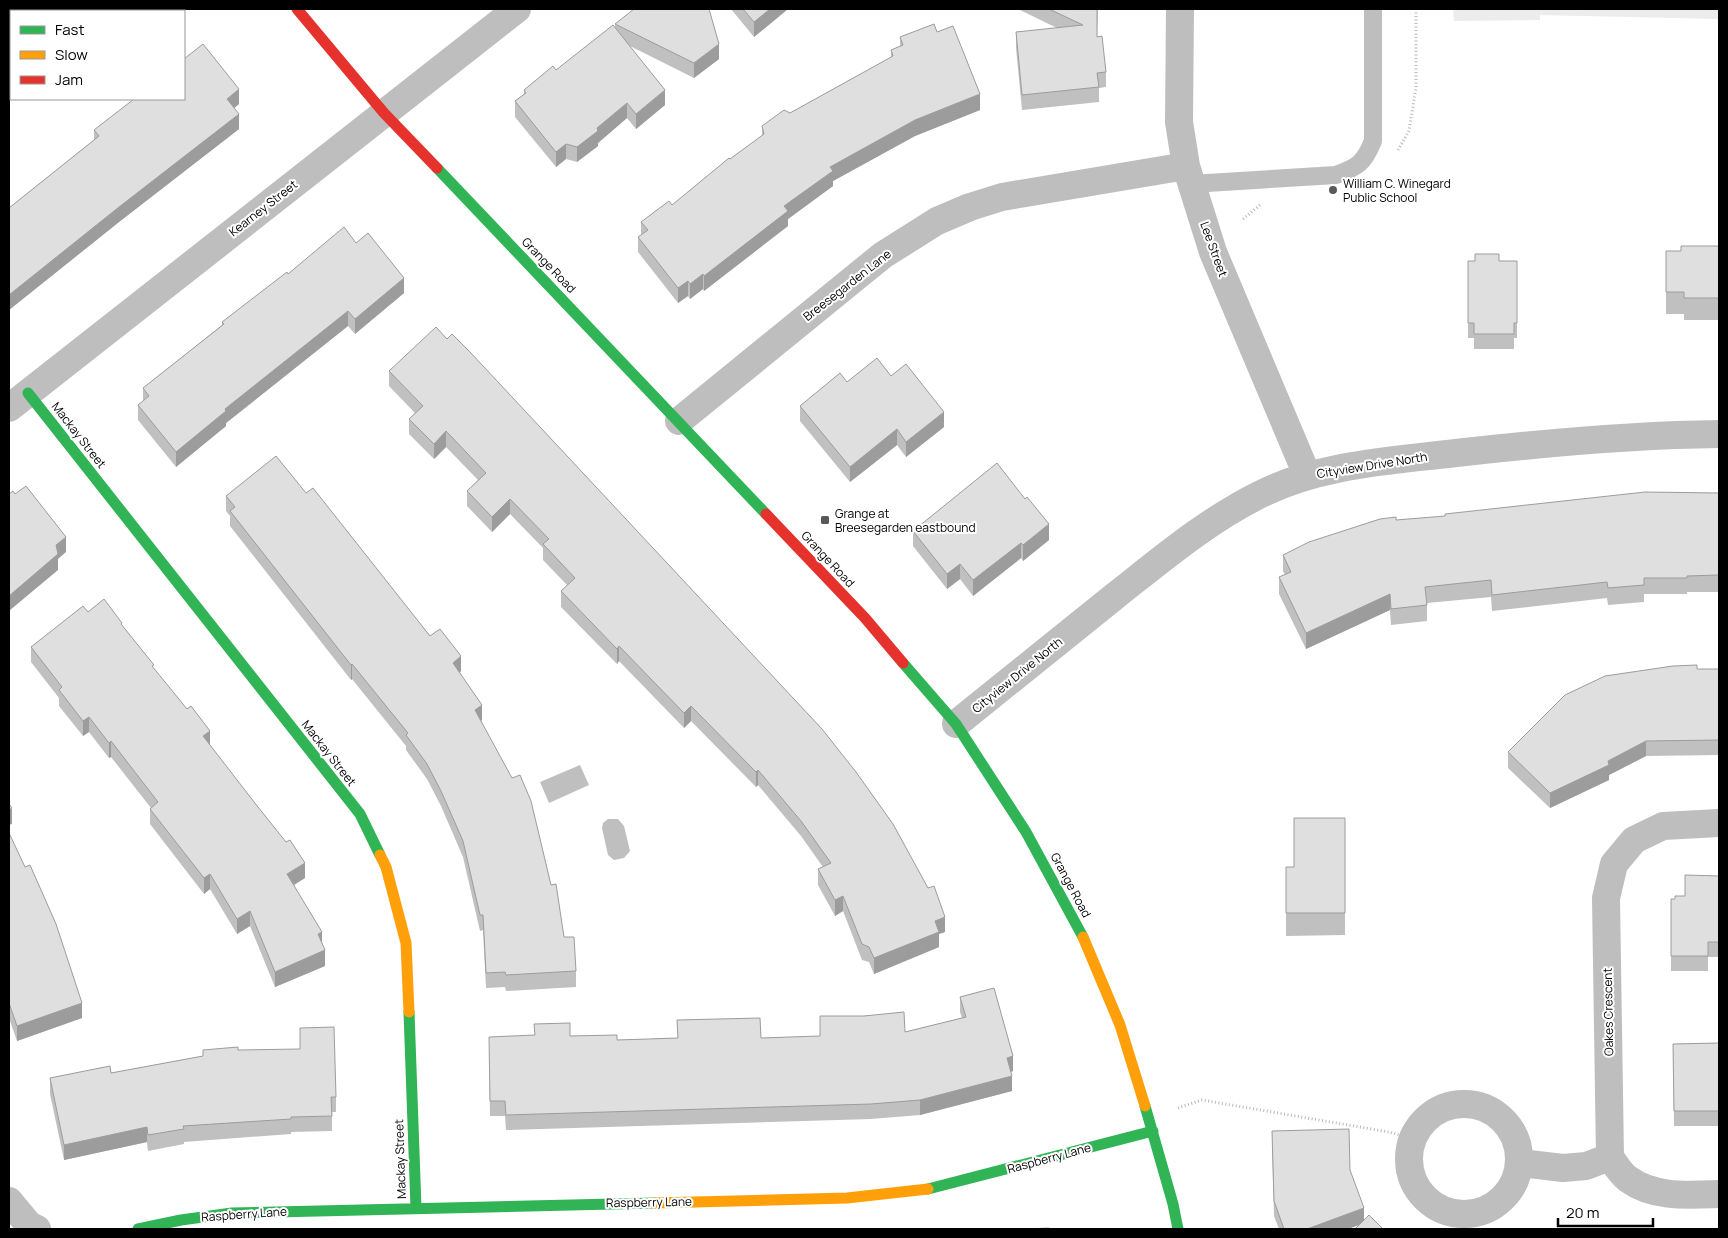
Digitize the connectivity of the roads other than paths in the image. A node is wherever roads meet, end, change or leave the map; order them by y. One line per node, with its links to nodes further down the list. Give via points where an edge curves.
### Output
1 (297, 9): 5 (street, Grange Road)
2 (517, 9): 5 (street, Kearney Street)
3 (1180, 9): 6 (street, Lee Street, via 1179,122)
4 (1373, 9): 6 (lane, via 1373,141 1366,158 1336,175)
5 (384, 113): 7 (street, Kearney Street); 8 (street, Grange Road)
6 (1188, 175): 8 (street, Breesegarden Lane, via 1002,197 937,221 883,255); 10 (street, Lee Street, via 1217,260)
7 (19, 401): 18 (street, Mackay Street, via 360,814 386,867 406,942)
8 (679, 421): 11 (street, Grange Road, via 865,618)
9 (1719, 434): 10 (street, Cityview Drive North, via 1667,434 1556,442 1372,463)
10 (1308, 475): 11 (street, Cityview Drive North, via 1262,493 1218,518 1159,561)
11 (956, 724): 13 (street, Grange Road, via 1026,832 1084,938 1120,1025)
12 (1719, 823): 14 (street, Oakes Crescent, via 1663,826 1634,840 1614,864 1606,898)
13 (1153, 1131): 18 (street, Raspberry Lane, via 920,1191 847,1198); 21 (street, Grange Road)
14 (1610, 1157): 15 (street, via 1586,1166 1562,1168); 16 (street, via 1626,1178 1649,1191 1680,1195)
15 (1520, 1163): 15 (street, via 1518,1146 1500,1117 1486,1108 1469,1104 1453,1105 1423,1121 1409,1150 1409,1168 1425,1199 1440,1210 1458,1214 1476,1213 1506,1195 1516,1180)
16 (1719, 1194)
17 (9, 1201): 19 (street, via 29,1225)
18 (416, 1208): 20 (street, Raspberry Lane, via 232,1213)
19 (37, 1229)
20 (138, 1229)
21 (1178, 1229)

